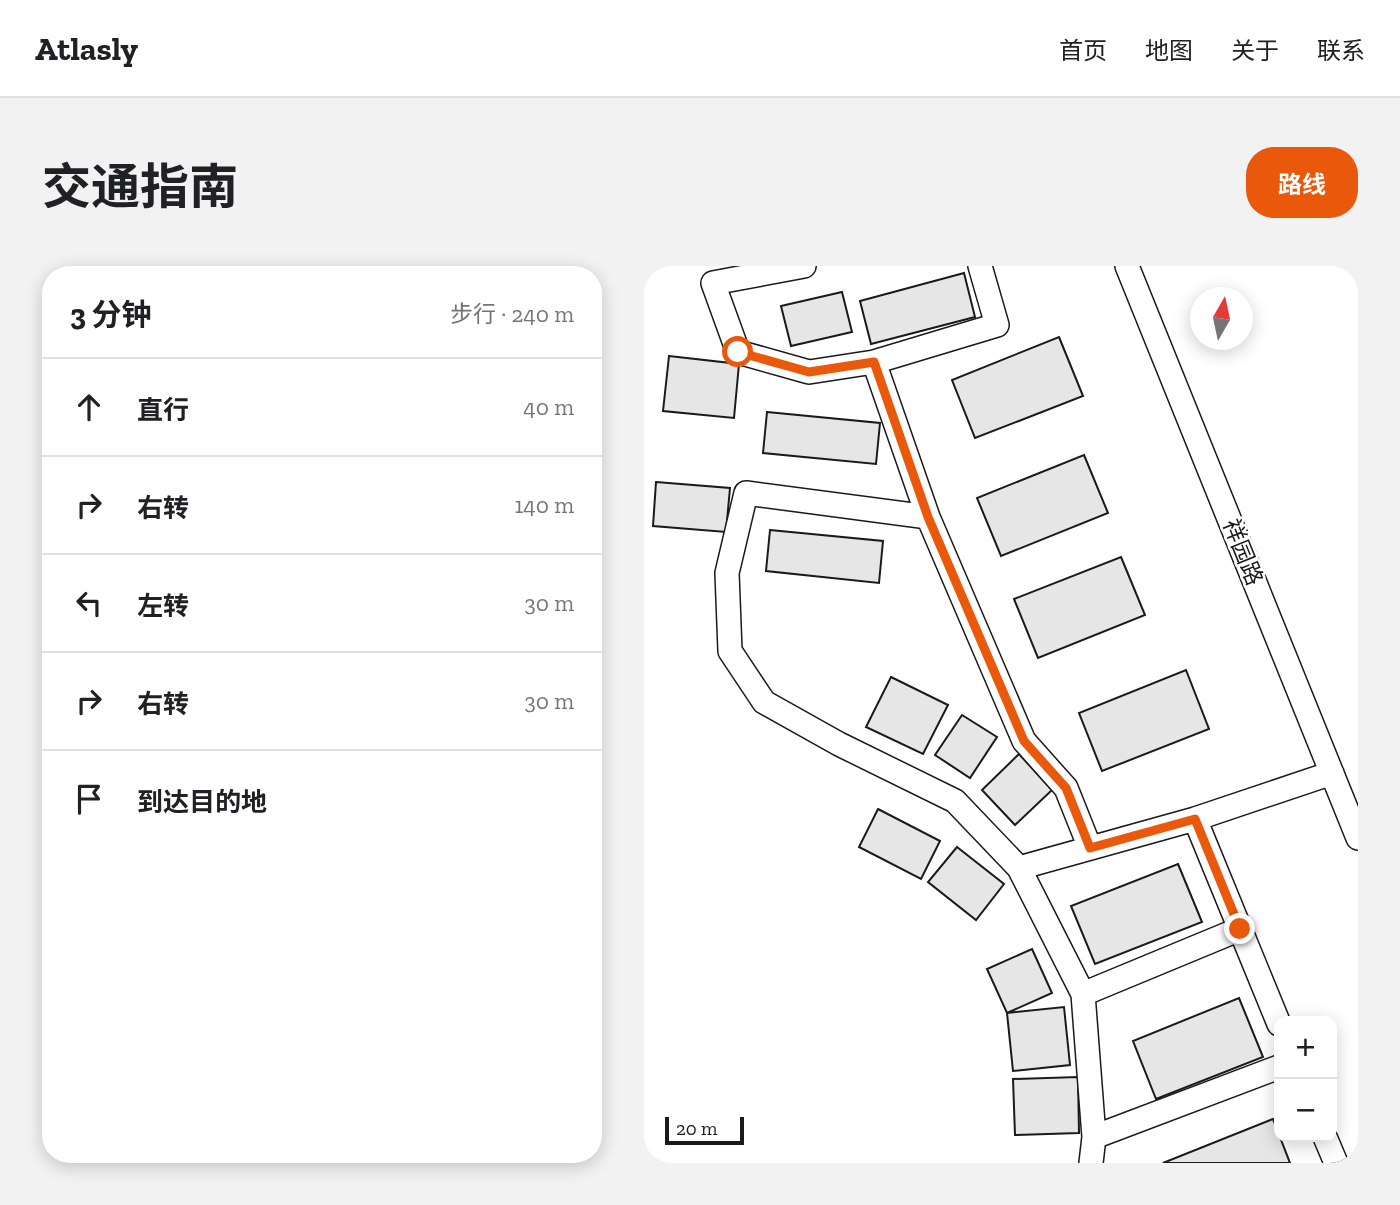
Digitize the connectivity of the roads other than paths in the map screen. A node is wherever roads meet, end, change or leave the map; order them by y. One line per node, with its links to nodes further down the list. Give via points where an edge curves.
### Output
1 (804, 266): 4 (street, via 713,283 738,352 809,372)
2 (981, 266): 4 (street, via 997,325)
3 (1127, 266): 6 (street, 祥园路)
4 (874, 362): 5 (street)
5 (928, 517): 9 (street, via 1024,741 1066,788); 10 (street, via 746,493 727,573 730,651 764,702 954,801)
6 (1332, 773): 7 (street); 8 (street, 祥园路)
7 (1195, 819): 9 (street); 11 (street)
8 (1358, 838)
9 (1090, 848): 10 (street)
10 (1019, 868): 12 (street)
11 (1240, 929): 12 (street); 13 (street)
12 (1083, 994): 15 (street)
13 (1276, 1016)
14 (1274, 1069): 15 (street)
15 (1094, 1136): 17 (street)
16 (1327, 1142): 18 (street)
17 (1091, 1163)
18 (1336, 1163)

